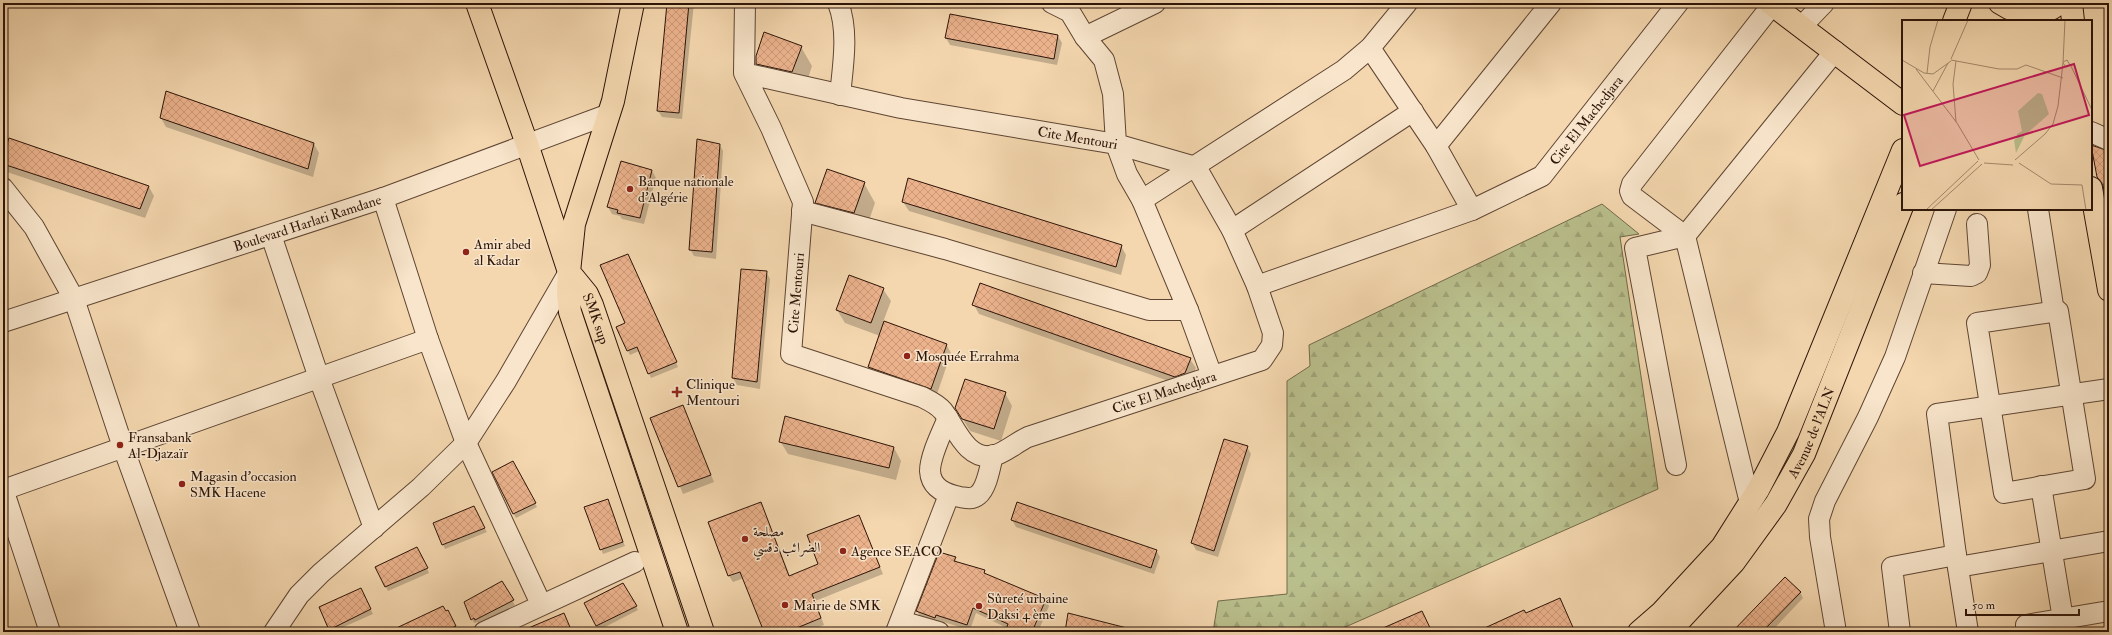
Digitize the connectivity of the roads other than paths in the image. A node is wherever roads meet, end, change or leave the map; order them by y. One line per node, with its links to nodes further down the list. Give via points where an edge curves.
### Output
1 (477, 3): 30 (main road)
2 (633, 3): 27 (main road)
3 (745, 3): 23 (street, Cite Mentouri)
4 (838, 3): 24 (street, via 843,14 844,48)
5 (1052, 3): 20 (street, via 1070,12)
6 (1155, 3): 20 (street)
7 (1407, 3): 21 (street)
8 (1551, 3): 32 (street)
9 (1678, 3): 40 (street, Cite El Machedjara, via 1542,176)
10 (1824, 3): 19 (street)
11 (1961, 3): 17 (main road)
12 (2060, 3): 16 (main road)
13 (2071, 3): 18 (main road)
14 (1771, 4): 19 (main road); 47 (street, via 1632,184 1632,196)
15 (2005, 12): 16 (main road)
16 (2040, 18)
17 (1954, 20)
18 (2073, 20)
19 (1802, 26): 22 (main road)
20 (1085, 38): 31 (street, via 1104,60 1113,94)
21 (1370, 48): 26 (street); 34 (street, via 1344,70)
22 (1835, 51): 25 (main road); 47 (street)
23 (744, 73): 24 (street, Cite Mentouri); 43 (street, Cite Mentouri, via 803,202)
24 (840, 95): 31 (street, Cite Mentouri, via 901,108)
25 (1902, 103)
26 (1413, 111): 32 (street); 45 (street)
27 (609, 114): 30 (street, Boulevard Harlati Ramdane); 48 (main road, via 574,224)
28 (2092, 132): 29 (street)
29 (2109, 140)
30 (527, 144): 37 (street, Boulevard Harlati Ramdane); 48 (main road)
31 (1116, 144): 34 (street, Cite Mentouri); 38 (street, via 1127,174)
32 (1436, 146): 40 (street)
33 (1902, 152): 70 (main road, via 1788,432)
34 (1196, 167): 38 (street); 45 (street, Cite El Machedjara)
35 (3, 188): 52 (street, via 34,227)
36 (2092, 194): 51 (main road)
37 (383, 198): 46 (street, Boulevard Harlati Ramdane); 56 (street)
38 (1142, 200): 53 (street)
39 (1902, 207): 88 (main road, Avenue de l'ALN, via 1804,454 1776,504 1734,562)
40 (1472, 210): 50 (street, Cite El Machedjara)
41 (1946, 210): 49 (street)
42 (2038, 210): 54 (street)
43 (802, 211): 53 (street, via 945,249 1149,310); 62 (street, Cite Mentouri, via 791,354 922,397 933,402)
44 (1977, 224): 49 (street, via 1980,265 1977,273 1971,276)
45 (1232, 230): 50 (street, Cite El Machedjara)
46 (272, 234): 52 (street, Boulevard Harlati Ramdane); 58 (street)
47 (1684, 236): 66 (street, via 1635,248); 70 (street)
48 (569, 272): 63 (street, via 506,382); 84 (main road, via 570,312); 85 (main road, SMK sup, via 587,294 592,305)
49 (1923, 273): 89 (street, via 1895,357 1825,501 1820,519 1820,537)
50 (1257, 286): 57 (street, Cite El Machedjara, via 1273,333 1270,351 1262,360)
51 (2109, 290)
52 (74, 299): 55 (street, Boulevard Harlati Ramdane); 64 (street)
53 (1188, 310): 57 (street)
54 (2054, 312): 60 (street, via 2058,311); 61 (street, via 1977,322)
55 (3, 322)
56 (428, 339): 58 (street); 63 (street)
57 (1212, 376): 65 (street, Cite El Machedjara, via 1028,437)
58 (319, 378): 64 (street); 71 (street)
59 (2109, 389): 60 (street)
60 (2072, 396): 61 (street); 67 (street, via 2085,479)
61 (1990, 406): 67 (street, via 2004,493); 74 (street, via 1937,414)
62 (948, 418): 65 (street, Cite Mentouri, via 968,448 977,454); 69 (street, via 930,469 936,486)
63 (466, 443): 71 (street, via 421,488); 76 (street)
64 (123, 448): 68 (street); 82 (street)
65 (993, 456): 69 (street, via 984,487 978,495 970,498)
66 (1676, 465)
67 (2041, 486): 73 (street)
68 (3, 489): 81 (street)
69 (949, 495): 79 (street)
70 (1750, 503): 87 (main road, via 1722,547 1662,612)
71 (374, 528): 80 (street, via 299,595)
72 (2109, 541): 73 (street)
73 (2051, 551): 74 (street); 78 (street)
74 (1957, 561): 90 (street, via 1892,567); 91 (street)
75 (635, 562): 76 (street)
76 (541, 604): 83 (street)
77 (2109, 612): 78 (street)
78 (2063, 619): 92 (street, via 2026,625)
79 (899, 626): 86 (street)
80 (273, 631)
81 (50, 632)
82 (190, 632)
83 (484, 632)
84 (677, 632)
85 (703, 632)
86 (939, 632)
87 (1639, 632)
88 (1669, 632)
89 (1836, 632)
90 (1900, 632)
91 (1968, 632)
92 (2027, 632)

